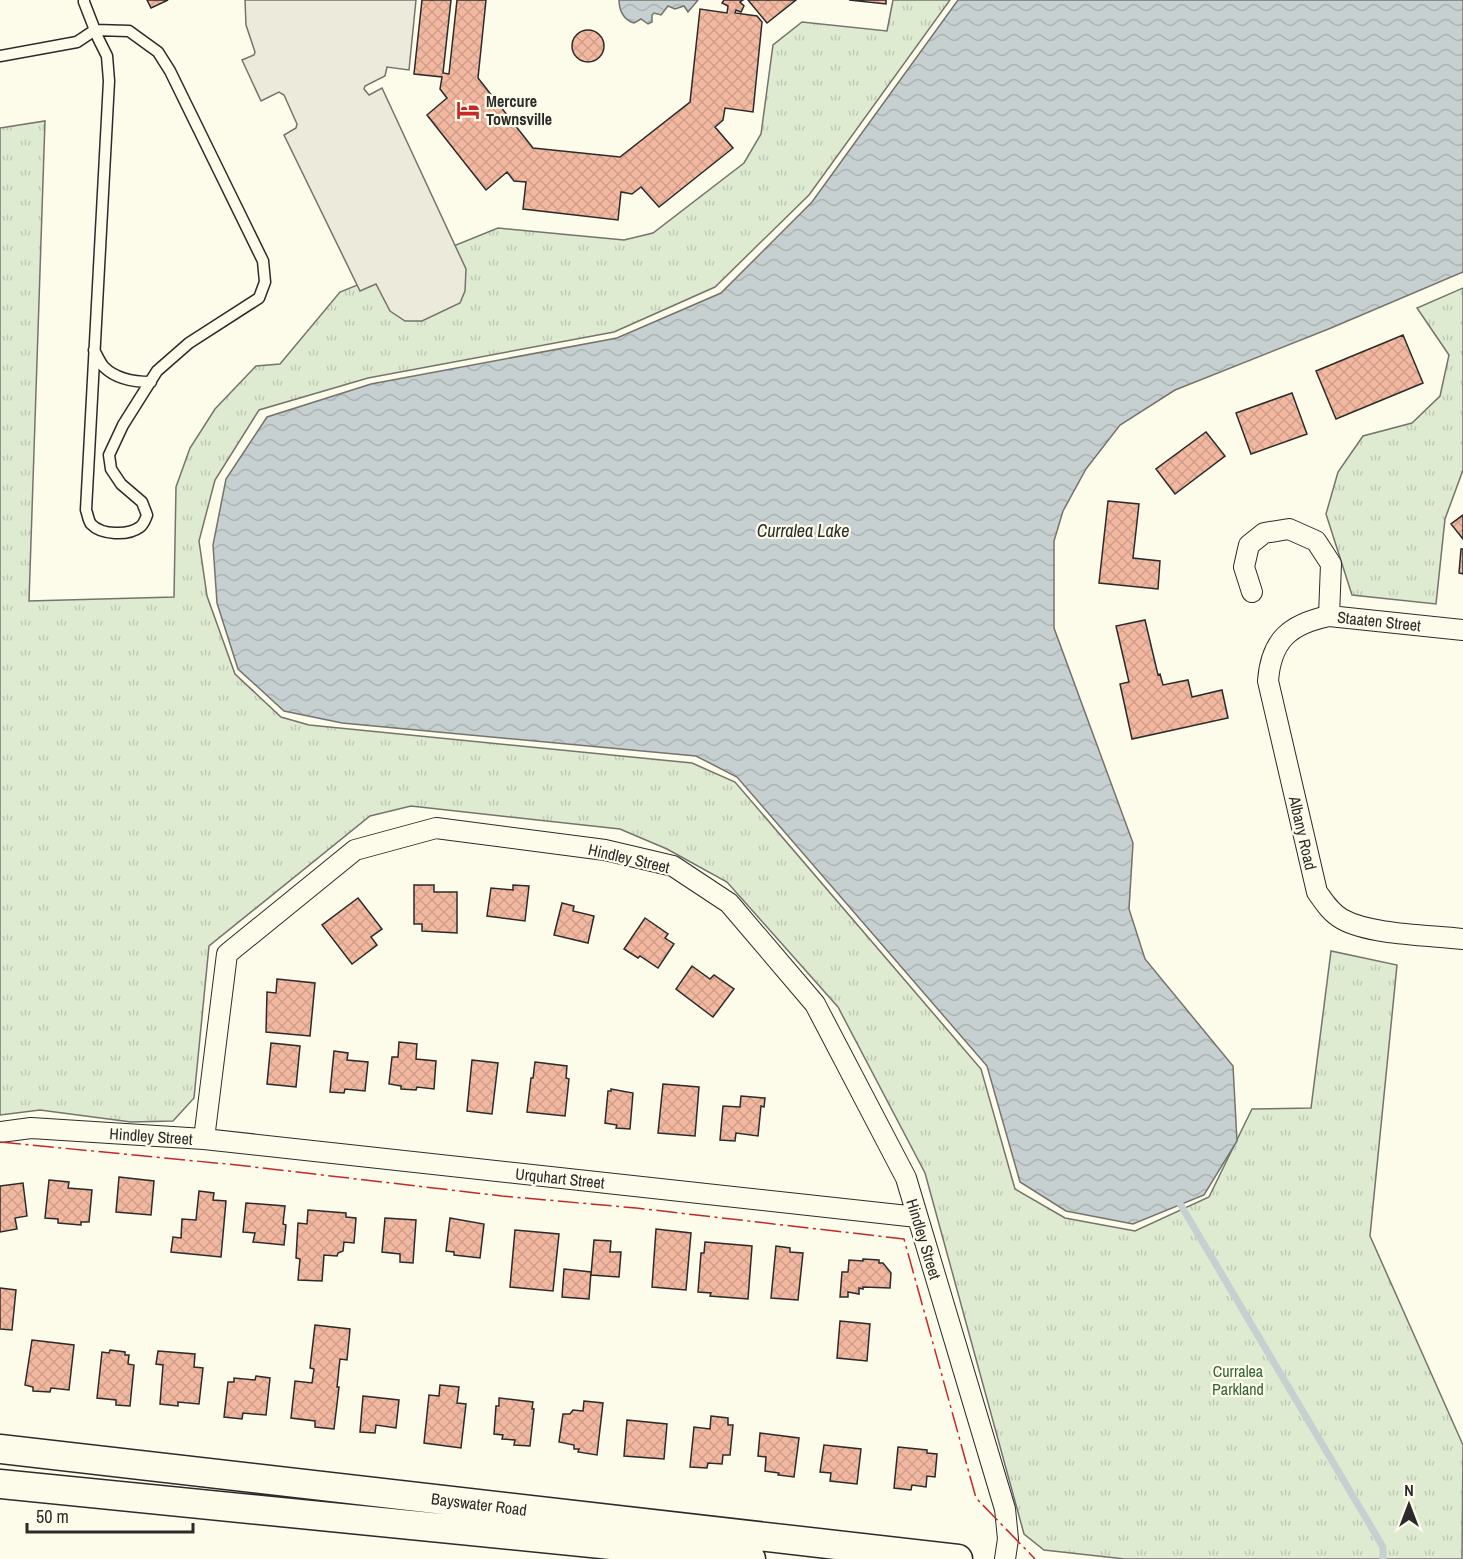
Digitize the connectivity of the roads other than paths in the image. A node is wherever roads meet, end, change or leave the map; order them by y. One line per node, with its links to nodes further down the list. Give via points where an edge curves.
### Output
1 (84, 0): 2 (lane)
2 (95, 30): 3 (lane, via 77,42); 4 (lane, via 107,56 109,81); 5 (lane, via 129,31 158,52 263,261 265,282 259,298 189,343)
3 (0, 56)
4 (94, 350): 5 (lane, via 104,367 118,376); 5 (lane, via 86,510 90,522 99,530 132,532 143,526 147,515 142,502 120,484 111,469 109,455)
5 (150, 382)
6 (1252, 592): 7 (street, via 1244,567 1249,545 1264,533 1289,529 1316,541 1331,564)
7 (1329, 616): 8 (street, Staaten Street); 9 (street, Staaten Street)
8 (1296, 626): 10 (street, Albany Road, via 1270,660 1268,681 1317,892 1341,919 1361,927)
9 (1463, 630)
10 (1463, 939)
11 (0, 1132): 12 (street, Hindley Street, via 31,1128)
12 (204, 1139): 13 (street, Urquhart Street); 13 (street, Hindley Street, via 227,954 355,850 436,828 605,850 673,866 729,903 815,1004 906,1178)
13 (917, 1217): 18 (street, Hindley Street, via 1005,1509)
14 (0, 1449): 16 (main road, Bayswater Road)
15 (0, 1484): 16 (main road, Bayswater Road)
16 (761, 1552): 17 (main road, Bayswater Road)
17 (958, 1559)
18 (1005, 1559)

